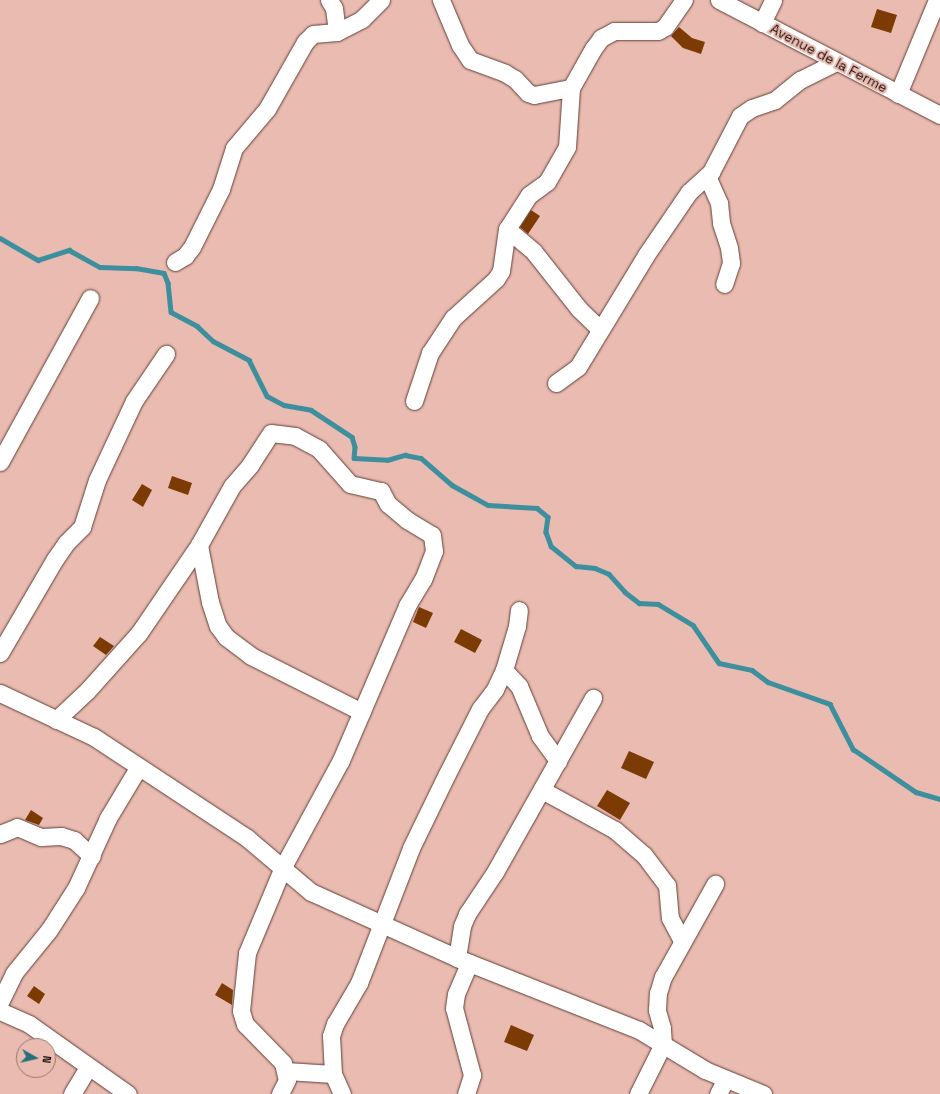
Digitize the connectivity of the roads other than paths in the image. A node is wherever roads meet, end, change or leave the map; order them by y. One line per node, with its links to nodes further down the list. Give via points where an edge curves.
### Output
1 (329, 0): 10 (street, via 334,8)
2 (381, 0): 10 (street, via 362,19)
3 (441, 0): 12 (street, via 460,46 470,60 505,73 534,96)
4 (684, 0): 12 (street, via 665,27 658,31 620,29 601,38)
5 (719, 0): 9 (street, Avenue de la Ferme)
6 (773, 0): 9 (street)
7 (938, 0): 8 (street)
8 (936, 17): 13 (street)
9 (762, 23): 11 (street, Avenue de la Ferme)
10 (337, 32): 17 (street, via 313,34 305,42 267,109 234,148 221,189 192,247 185,256)
11 (836, 62): 13 (street, Avenue de la Ferme); 15 (street, via 800,80 775,100 745,111 734,125 716,164)
12 (571, 88): 16 (street, via 567,148 547,182 529,195)
13 (898, 94): 14 (street, Avenue de la Ferme)
14 (940, 115)
15 (707, 176): 18 (street, via 720,203 721,223 729,248 731,263); 20 (street, via 689,192)
16 (507, 229): 20 (street, via 534,252 579,309); 23 (street, via 501,271 496,279 460,310 446,328 430,352)
17 (175, 262)
18 (724, 284)
19 (90, 298): 24 (street)
20 (600, 329): 22 (street, via 578,367)
21 (166, 354): 27 (street, via 134,401 97,480 82,527 59,554)
22 (556, 383)
23 (414, 401)
24 (0, 462)
25 (198, 544): 31 (street, via 212,608 218,626 226,637 251,656); 31 (street, via 232,486 250,465 271,432 295,436 319,449 350,484 381,491 388,504 407,520 432,535 434,551 423,579 407,606); 32 (street, via 139,633 87,691)
26 (519, 610): 28 (street)
27 (0, 653)
28 (504, 670): 33 (street, via 519,686 540,736); 40 (street, via 495,689 480,709 411,848)
29 (0, 693): 32 (street)
30 (593, 698): 33 (street)
31 (362, 712): 38 (street, via 341,760)
32 (56, 720): 34 (street, via 94,737)
33 (558, 761): 35 (street)
34 (138, 768): 37 (street, via 108,818); 38 (street, via 230,826)
35 (542, 790): 41 (street, via 615,830 644,855 667,885 670,918); 42 (street, via 495,872 467,914 462,926)
36 (0, 834): 37 (street, via 17,827 41,837 61,836 74,840)
37 (92, 856): 43 (street, via 65,907 14,973)
38 (283, 867): 40 (street, via 311,892); 47 (street, via 247,953 241,1011 245,1024 283,1063)
39 (715, 884): 41 (street)
40 (381, 923): 42 (street); 48 (street, via 359,983 331,1036)
41 (682, 941): 45 (street, via 663,977 658,993 657,1010)
42 (463, 961): 45 (street, via 639,1030); 54 (street, via 454,1008 471,1070)
43 (0, 1002)
44 (0, 1011): 46 (street, via 29,1024)
45 (663, 1044): 49 (street); 55 (street)
46 (88, 1067): 50 (street); 51 (street)
47 (286, 1071): 48 (street); 52 (street, via 286,1080)
48 (333, 1074): 53 (street)
49 (721, 1087): 56 (street)
50 (72, 1094)
51 (128, 1094)
52 (280, 1094)
53 (342, 1094)
54 (466, 1094)
55 (638, 1094)
56 (764, 1094)

